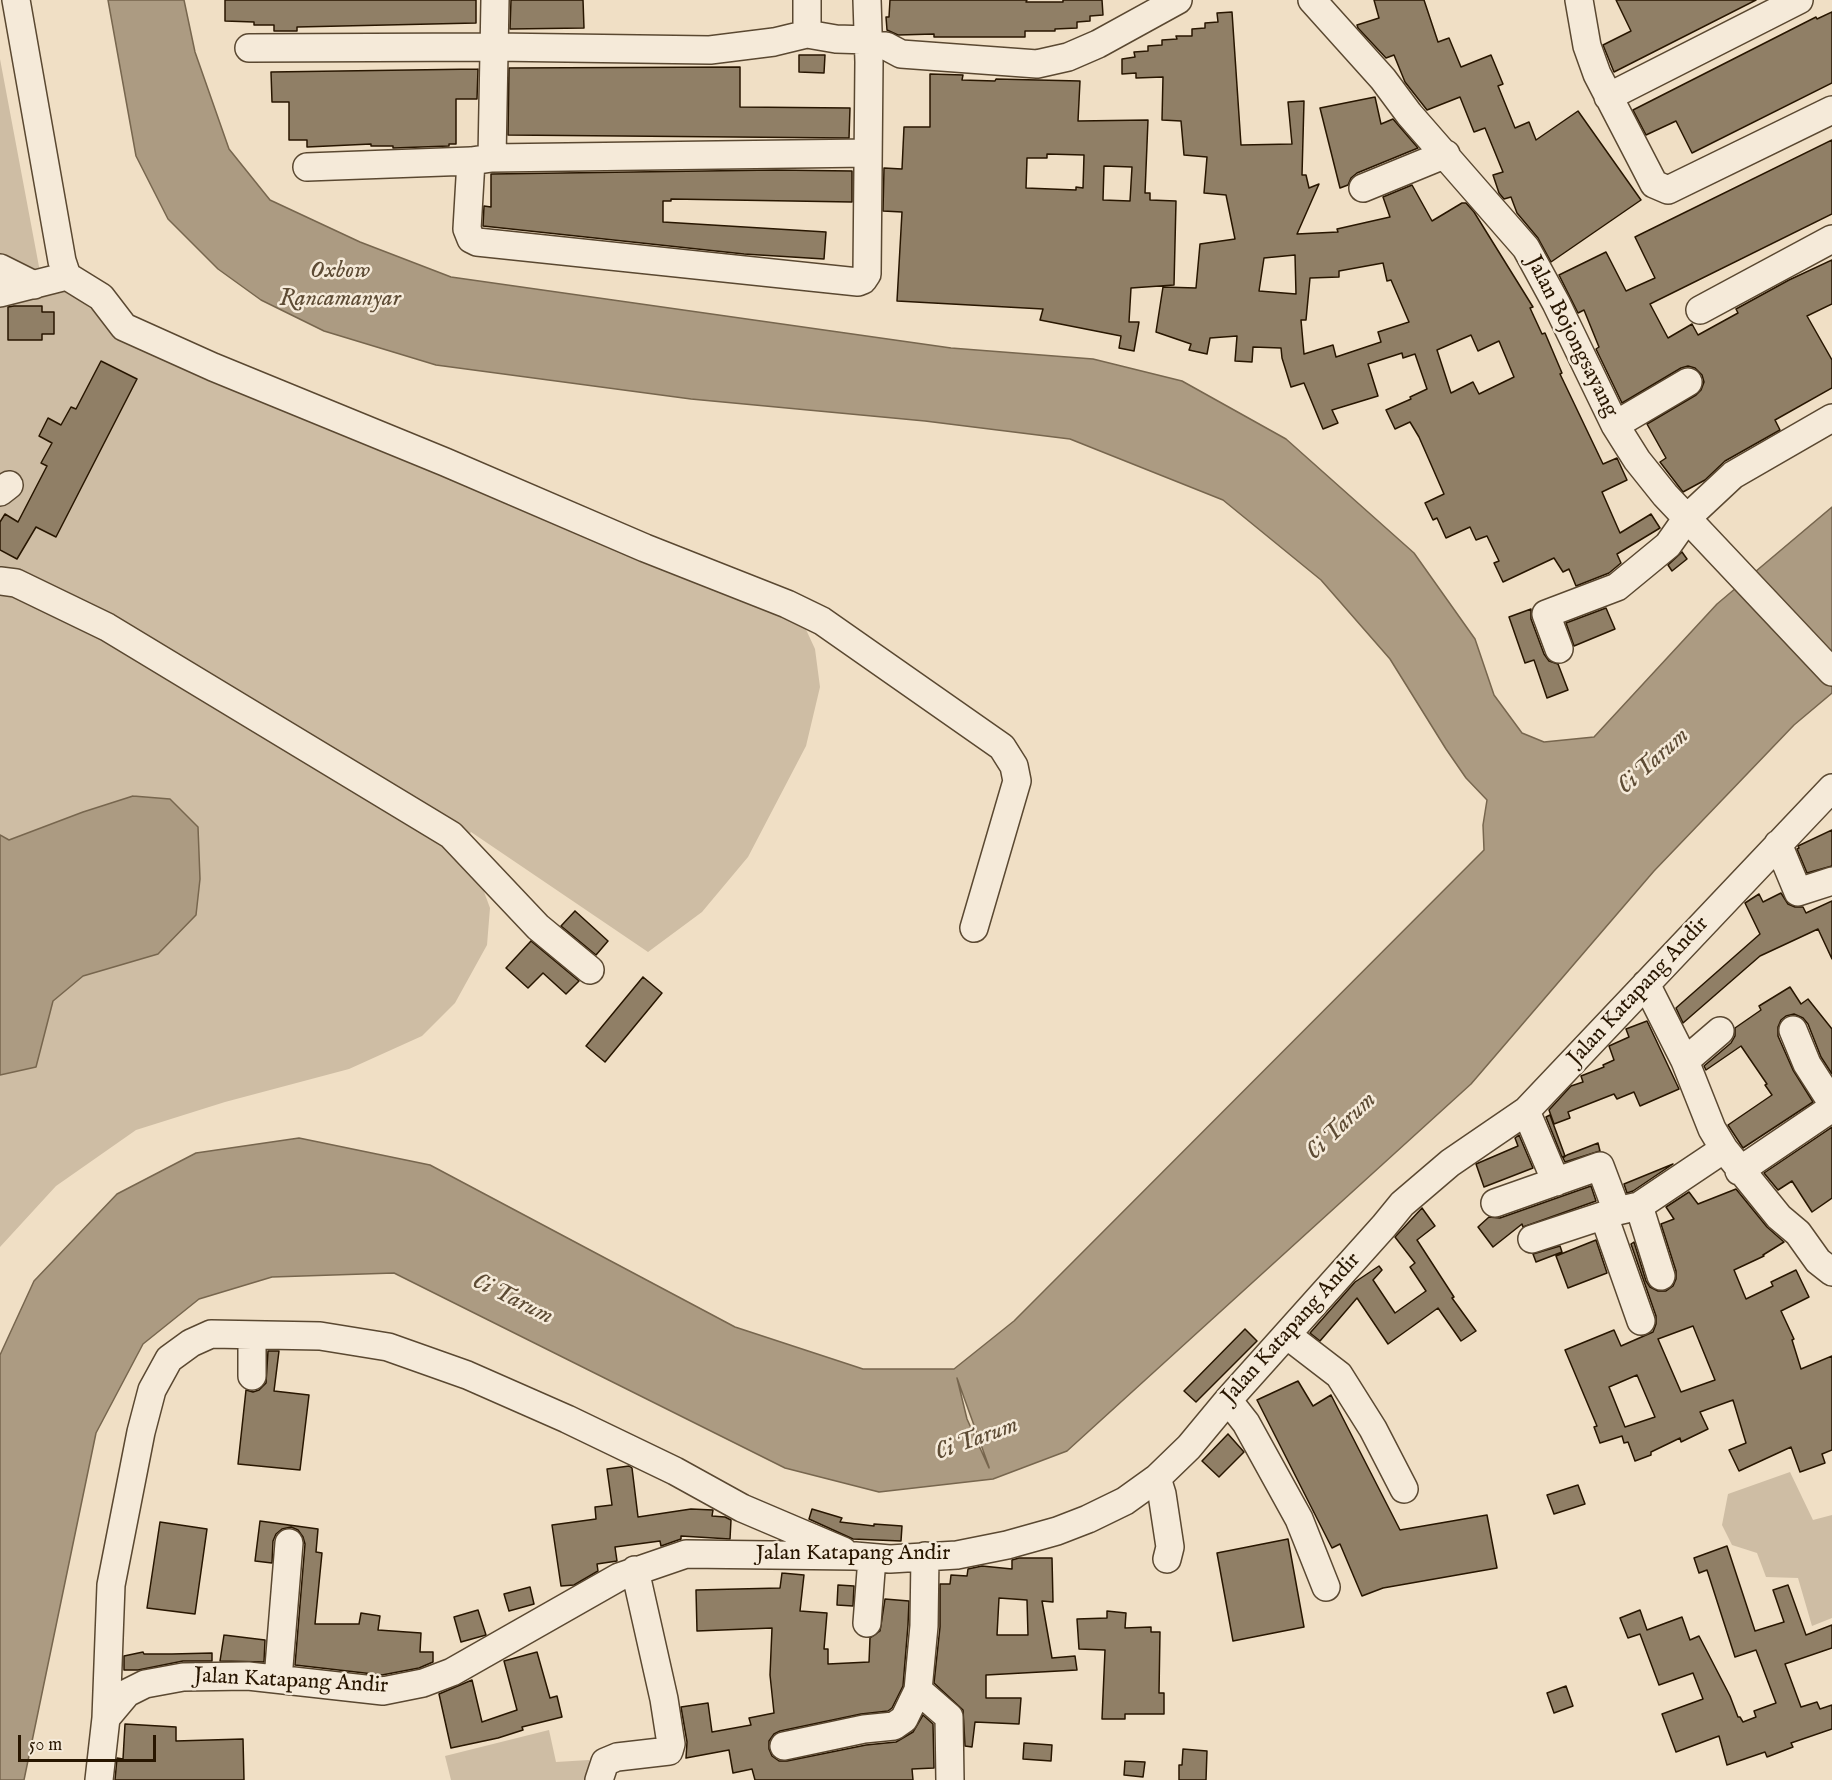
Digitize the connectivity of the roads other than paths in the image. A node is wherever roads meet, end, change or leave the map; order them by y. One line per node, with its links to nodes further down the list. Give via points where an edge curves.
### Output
1 (16, 0): 22 (street, via 62,261)
2 (495, 0): 10 (street)
3 (807, 0): 9 (street)
4 (867, 0): 12 (street)
5 (1178, 0): 12 (street, via 1098,44 1068,57 1037,64 901,54 886,45)
6 (1312, 0): 16 (street, Jalan Bojongsayang)
7 (1579, 0): 13 (street, via 1587,46)
8 (1799, 0): 13 (street)
9 (807, 34): 10 (street, via 710,50); 12 (street)
10 (495, 47): 11 (street); 17 (street)
11 (249, 48)
12 (869, 49): 15 (street)
13 (1608, 97): 14 (street, via 1654,184 1668,190)
14 (1832, 110)
15 (868, 153): 17 (street); 17 (street, via 867,274 858,282 477,242 467,229)
16 (1446, 154): 19 (street); 28 (street, Jalan Bojongsayang, via 1526,248)
17 (482, 160): 18 (street)
18 (307, 167)
19 (1363, 188)
20 (1832, 239): 25 (street)
21 (0, 268): 23 (street)
22 (68, 276): 23 (street); 36 (street, via 101,297 124,327 822,621 1002,747 1014,766 1017,781)
23 (34, 285): 24 (street)
24 (0, 293)
25 (1700, 310)
26 (1688, 382): 28 (street)
27 (1832, 418): 29 (street, via 1733,475)
28 (1615, 425): 29 (street, Jalan Bojongsayang, via 1644,469)
29 (1688, 518): 31 (street, via 1668,545 1617,587 1546,614); 32 (street, Jalan Bojongsayang)
30 (0, 581): 37 (street, via 16,583 107,627 451,835 538,927)
31 (1559, 649)
32 (1832, 672)
33 (1832, 788): 34 (street, Jalan Katapang Andir)
34 (1778, 844): 35 (street, via 1798,892); 38 (street, Jalan Katapang Andir)
35 (1832, 882)
36 (974, 928)
37 (590, 970)
38 (1646, 984): 41 (street); 44 (street, Jalan Katapang Andir)
39 (1793, 1030): 42 (street, via 1807,1064)
40 (1720, 1031): 41 (street)
41 (1685, 1061): 45 (street)
42 (1832, 1103)
43 (1832, 1108): 46 (street)
44 (1526, 1111): 47 (street); 55 (street, Jalan Katapang Andir, via 1450,1163 1410,1197)
45 (1724, 1149): 46 (street); 49 (street)
46 (1739, 1171): 51 (street, via 1798,1233 1818,1262)
47 (1556, 1182): 48 (street); 49 (street, via 1600,1166)
48 (1495, 1203)
49 (1620, 1211): 50 (street); 52 (street); 53 (street)
50 (1532, 1239)
51 (1832, 1272)
52 (1661, 1276)
53 (1641, 1321)
54 (255, 1335): 56 (street); 62 (street, via 320,1336 388,1347 467,1375 567,1419 742,1508); 69 (street, via 212,1334 191,1343 169,1359 152,1389 111,1585)
55 (1287, 1335): 57 (street, Jalan Katapang Andir); 59 (street, via 1339,1375 1373,1429)
56 (252, 1376)
57 (1228, 1400): 58 (street, Jalan Katapang Andir); 65 (street, via 1246,1423 1299,1519)
58 (1157, 1478): 61 (street, Jalan Katapang Andir, via 1125,1501 1057,1531 957,1555); 63 (street, via 1170,1547)
59 (1404, 1490)
60 (290, 1543): 67 (street)
61 (925, 1556): 62 (street, Jalan Katapang Andir); 68 (street)
62 (864, 1557): 64 (street, Jalan Katapang Andir, via 686,1554); 66 (street)
63 (1167, 1559)
64 (635, 1570): 67 (street, Jalan Katapang Andir, via 591,1591 488,1653 423,1683 383,1691); 72 (street, via 671,1744 669,1751 604,1762)
65 (1326, 1587)
66 (867, 1623)
67 (278, 1678): 69 (street, Jalan Katapang Andir, via 183,1677 145,1684 127,1693)
68 (918, 1690): 70 (street, via 904,1719 894,1726); 73 (street, via 949,1717)
69 (106, 1718): 71 (street)
70 (783, 1746)
71 (99, 1780)
72 (599, 1780)
73 (950, 1780)

